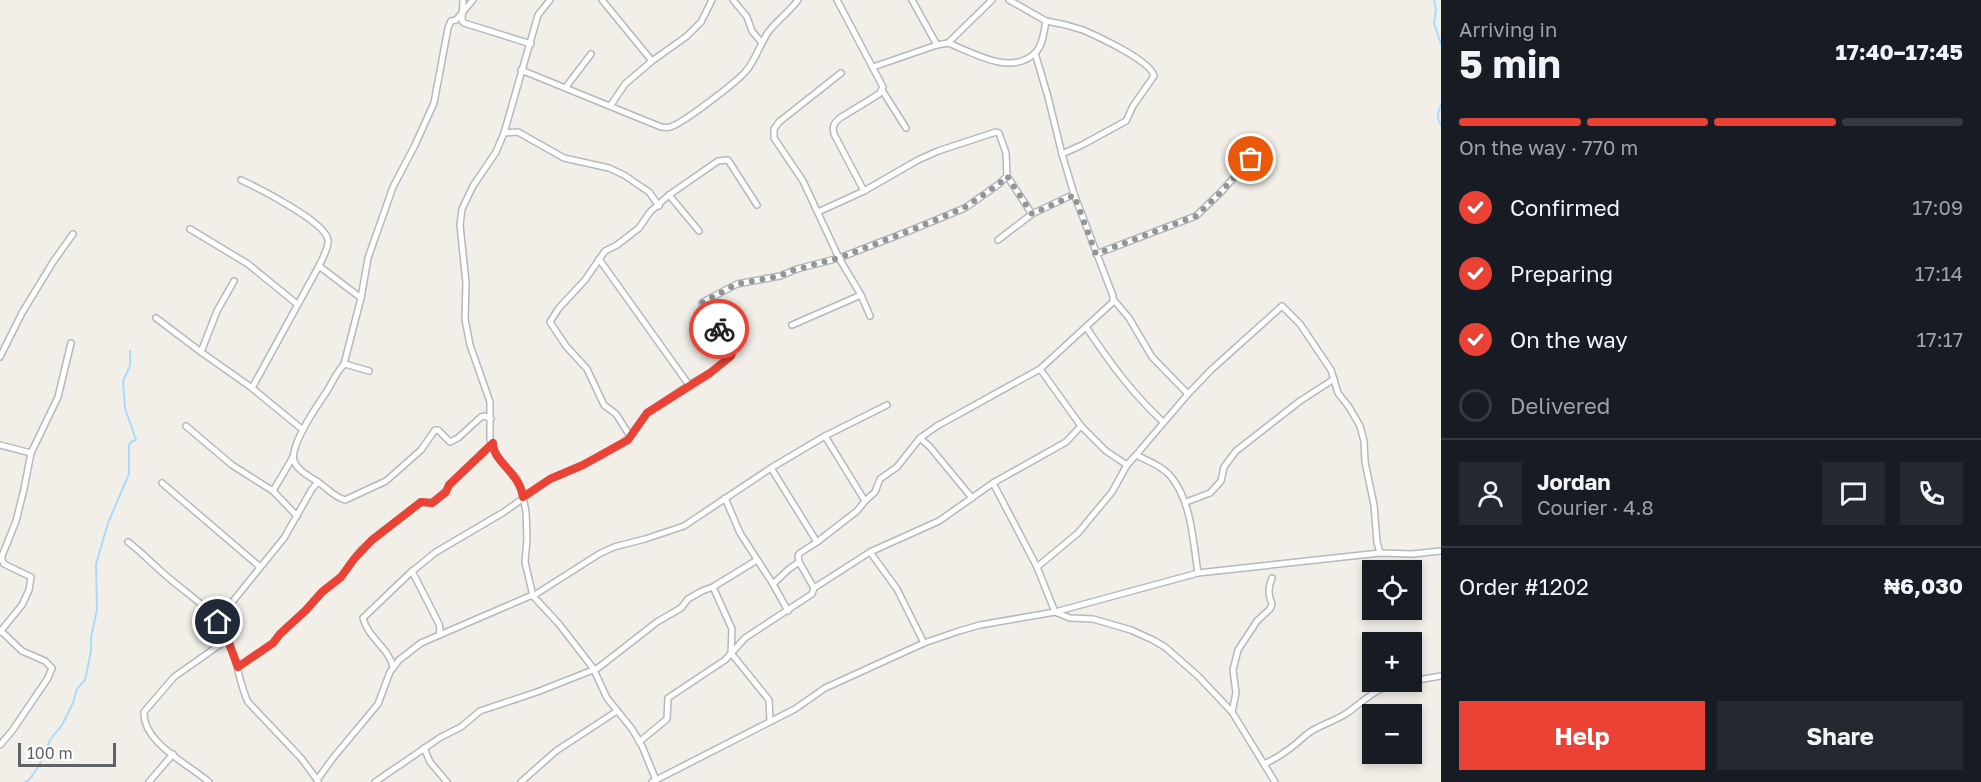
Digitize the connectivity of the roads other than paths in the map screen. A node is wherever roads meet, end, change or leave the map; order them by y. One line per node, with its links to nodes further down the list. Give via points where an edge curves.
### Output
1 (463, 0): 12 (street)
2 (473, 0): 12 (street)
3 (550, 0): 17 (street, via 538,15)
4 (602, 0): 21 (street)
5 (712, 0): 21 (street, via 687,36)
6 (733, 0): 15 (street)
7 (798, 0): 15 (street)
8 (837, 0): 22 (street)
9 (912, 0): 18 (street)
10 (992, 0): 16 (street)
11 (1010, 0): 14 (street)
12 (462, 11): 13 (street)
13 (459, 21): 17 (street); 51 (street, via 451,21 448,28 434,103 393,187 368,258)
14 (1046, 21): 19 (street); 31 (street, via 1083,30 1123,50 1154,73 1126,121)
15 (762, 43): 27 (street, via 746,71 669,128)
16 (948, 43): 18 (street); 19 (street, via 1001,64 1016,64)
17 (531, 44): 23 (street)
18 (937, 45): 22 (street)
19 (1035, 53): 31 (street)
20 (591, 54): 25 (street)
21 (652, 61): 27 (street, via 625,84)
22 (873, 67): 26 (street)
23 (521, 70): 25 (street); 29 (street)
24 (841, 73): 39 (street, via 779,122 773,133)
25 (566, 87): 27 (street)
26 (882, 90): 28 (street); 34 (street, via 834,122 834,134)
27 (611, 105)
28 (906, 128)
29 (504, 133): 38 (street, via 518,132 564,158 624,175 649,192); 69 (street, via 466,199 460,225 466,330 487,389)
30 (1261, 148): 45 (street, via 1196,216)
31 (1062, 153): 36 (street)
32 (1007, 176): 34 (street, via 1006,153 996,132 938,151); 40 (street); 46 (street, via 964,208)
33 (242, 180): 48 (street, via 292,207 324,231 329,243)
34 (864, 191): 39 (street)
35 (669, 195): 37 (street, via 723,159 728,160); 38 (street); 42 (street)
36 (1074, 195): 40 (street); 45 (street)
37 (757, 205)
38 (659, 206): 47 (street, via 639,228)
39 (819, 212): 46 (street)
40 (1032, 214): 44 (street)
41 (190, 229): 53 (street, via 248,264)
42 (699, 231)
43 (73, 234): 60 (street, via 22,313)
44 (998, 240)
45 (1096, 254): 52 (street)
46 (839, 258): 50 (street); 65 (street, via 737,284 703,302 704,310 733,354)
47 (599, 259): 65 (street); 74 (street, via 550,322 587,369 604,405 616,414)
48 (319, 266): 51 (street); 53 (street)
49 (234, 281): 59 (street)
50 (861, 295): 54 (street); 56 (street)
51 (361, 298): 61 (street)
52 (1113, 299): 57 (street); 67 (street, via 1152,357)
53 (297, 304): 66 (street)
54 (870, 316)
55 (156, 318): 59 (street)
56 (792, 325)
57 (1086, 327): 62 (street); 70 (street, via 1138,399)
58 (71, 343): 79 (street, via 58,397)
59 (201, 352): 66 (street)
60 (0, 357)
61 (344, 364): 63 (street); 73 (street)
62 (1040, 369): 72 (street); 76 (street)
63 (369, 371)
64 (1334, 379): 67 (street, via 1300,324 1282,306); 92 (street, via 1300,400 1236,451 1224,467 1221,481 1210,492); 98 (street, via 1364,441)
65 (689, 385): 74 (street, via 647,413)
66 (252, 388): 73 (street)
67 (1188, 394): 70 (street)
68 (887, 405): 75 (street)
69 (491, 419): 77 (street, via 489,433); 84 (street, via 481,417 450,442 435,430 422,450 386,481 345,500)
70 (1163, 422): 80 (street)
71 (186, 426): 87 (street, via 232,465)
72 (1081, 426): 82 (street); 86 (street, via 1066,442)
73 (303, 430): 81 (street)
74 (630, 436): 88 (street)
75 (825, 436): 83 (street); 91 (street)
76 (920, 438): 90 (street); 91 (street, via 897,467 880,479 875,492)
77 (493, 443): 88 (street, via 496,455 517,479); 118 (street, via 446,492 432,503 421,502 372,540 341,577 273,643)
78 (0, 445): 79 (street)
79 (31, 453): 113 (street, via 16,521 2,560 31,577 29,590)
80 (1136, 455): 82 (street); 92 (street, via 1171,476)
81 (293, 457): 84 (street, via 304,473); 87 (street)
82 (1127, 465): 102 (street, via 1112,492 1078,533)
83 (771, 468): 89 (street); 95 (street)
84 (318, 482): 93 (street)
85 (162, 483): 101 (street)
86 (993, 483): 90 (street); 102 (street)
87 (273, 491): 93 (street)
88 (523, 497): 103 (street); 109 (street, via 525,562)
89 (725, 498): 99 (street); 109 (street, via 684,526 599,554)
90 (972, 498): 97 (street, via 939,521)
91 (865, 501): 95 (street, via 857,512)
92 (1186, 502): 104 (street)
93 (297, 516): 101 (street)
94 (128, 542): 112 (street, via 204,605)
95 (817, 542): 100 (street, via 800,553)
96 (1441, 551): 98 (street)
97 (870, 552): 108 (street); 116 (street, via 897,589)
98 (1380, 553): 104 (street)
99 (757, 560): 106 (street); 107 (street)
100 (800, 562): 106 (street); 108 (street)
101 (260, 567): 112 (street)
102 (1037, 567): 111 (street)
103 (412, 571): 114 (street, via 439,624); 119 (street, via 364,616 368,630)
104 (1198, 573): 111 (street)
105 (1272, 578): 125 (street, via 1270,609 1238,650 1233,670 1236,693)
106 (774, 584): 110 (street)
107 (713, 587): 117 (street, via 732,629); 120 (street, via 688,599 681,608)
108 (814, 588): 110 (street, via 812,594)
109 (533, 596): 114 (street); 120 (street)
110 (788, 611): 117 (street)
111 (1055, 612): 116 (street, via 980,625); 125 (street, via 1070,618 1093,619 1153,640 1198,676)
112 (218, 622): 115 (street)
113 (1, 631): 128 (street, via 22,651 52,668)
114 (439, 635): 119 (street, via 412,649)
115 (228, 639): 118 (street); 130 (street, via 174,677 144,712 150,734)
116 (924, 643): 126 (street, via 825,688)
117 (731, 652): 126 (street, via 769,700); 127 (street, via 668,698 667,719)
118 (238, 667): 132 (street, via 248,702)
119 (393, 667): 132 (street, via 378,704)
120 (593, 670): 124 (street); 129 (street, via 480,711)
121 (1441, 676): 122 (street)
122 (1422, 679)
123 (1375, 692): 131 (street, via 1306,735 1279,758)
124 (617, 711): 127 (street); 138 (street, via 555,751)
125 (1232, 712): 131 (street)
126 (770, 721): 133 (street)
127 (639, 742): 133 (street)
128 (0, 745)
129 (424, 748): 136 (street); 137 (street, via 429,762)
130 (173, 754): 134 (street); 135 (street)
131 (1264, 764): 139 (street)
132 (318, 781)
133 (654, 781)
134 (150, 782)
135 (209, 782)
136 (375, 782)
137 (447, 782)
138 (521, 782)
139 (1275, 782)

